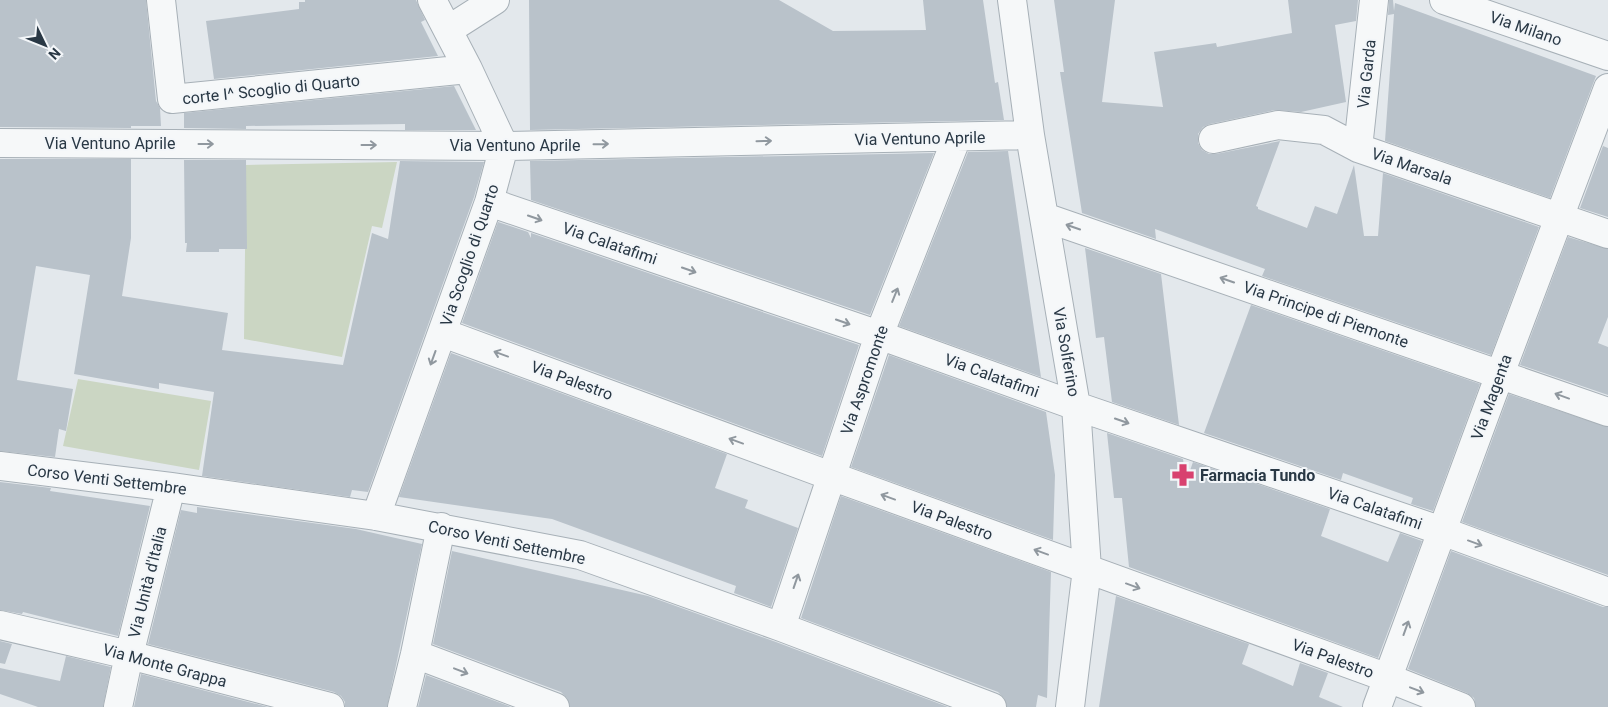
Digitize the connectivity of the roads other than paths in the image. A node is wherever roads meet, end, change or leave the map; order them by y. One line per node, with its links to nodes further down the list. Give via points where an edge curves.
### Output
1 (161, 0): 9 (street, corte I^ Scoglio di Quarto, via 172,99)
2 (432, 0): 7 (street)
3 (495, 0): 7 (street)
4 (1012, 0): 11 (street, Via Solferino)
5 (1374, 0): 16 (street, Via Garda)
6 (1444, 0): 8 (street, Via Milano)
7 (448, 30): 9 (street)
8 (1608, 56)
9 (468, 69): 15 (street)
10 (1608, 88): 18 (street, Via Magenta)
11 (1030, 135): 12 (street, Via Ventuno Aprile); 19 (street, Via Solferino)
12 (957, 137): 15 (street, Via Ventuno Aprile, one-way to 12); 22 (street, Via Aspromonte, one-way to 12)
13 (1213, 139): 16 (street, Via Marsala, via 1278,125 1324,130)
14 (0, 143): 15 (street, Via Ventuno Aprile, one-way to 15)
15 (504, 146): 17 (street, Via Scoglio di Quarto)
16 (1358, 148): 18 (street, Via Marsala)
17 (489, 202): 21 (street, Via Scoglio di Quarto); 22 (street, Via Calatafimi, one-way to 22)
18 (1560, 216): 20 (street, Via Marsala); 23 (street, Via Magenta)
19 (1044, 217): 23 (street, Via Principe di Piemonte, one-way to 19); 24 (street, Via Solferino)
20 (1608, 234)
21 (443, 332): 27 (street, Via Palestro, one-way to 21); 29 (street, Via Scoglio di Quarto, one-way to 29)
22 (879, 335): 24 (street, Via Calatafimi); 27 (street, Via Aspromonte)
23 (1500, 374): 25 (street, Via Principe di Piemonte, one-way to 23); 31 (street, Via Magenta)
24 (1076, 406): 31 (street, Via Calatafimi, one-way to 31); 32 (street, Via Solferino)
25 (1608, 412)
26 (0, 466): 28 (street, Corso Venti Settembre)
27 (832, 476): 32 (street, Via Palestro, one-way to 27); 35 (street, Via Aspromonte, one-way to 27)
28 (171, 486): 29 (street, Corso Venti Settembre); 37 (street, Via Unità d'Italia)
29 (376, 516): 30 (street, Corso Venti Settembre)
30 (441, 528): 35 (street, Corso Venti Settembre, via 580,555); 36 (street)
31 (1442, 531): 33 (street, Via Calatafimi, one-way to 33); 38 (street, Via Magenta, one-way to 31)
32 (1087, 569): 38 (street, Via Palestro, one-way to 38); 45 (street, Via Solferino)
33 (1608, 592)
34 (0, 625): 37 (street, Via Monte Grappa)
35 (781, 627): 44 (street, Corso Venti Settembre)
36 (415, 654): 42 (street); 43 (street, one-way to 43)
37 (129, 655): 39 (street, Via Monte Grappa); 40 (street, Via Unità d'Italia)
38 (1388, 678): 46 (street, Via Magenta); 47 (street, Via Palestro, one-way to 47)
39 (244, 697): 41 (street, Via Monte Grappa)
40 (118, 707)
41 (330, 707)
42 (402, 707)
43 (555, 707)
44 (992, 707)
45 (1070, 707)
46 (1377, 707)
47 (1461, 707)

